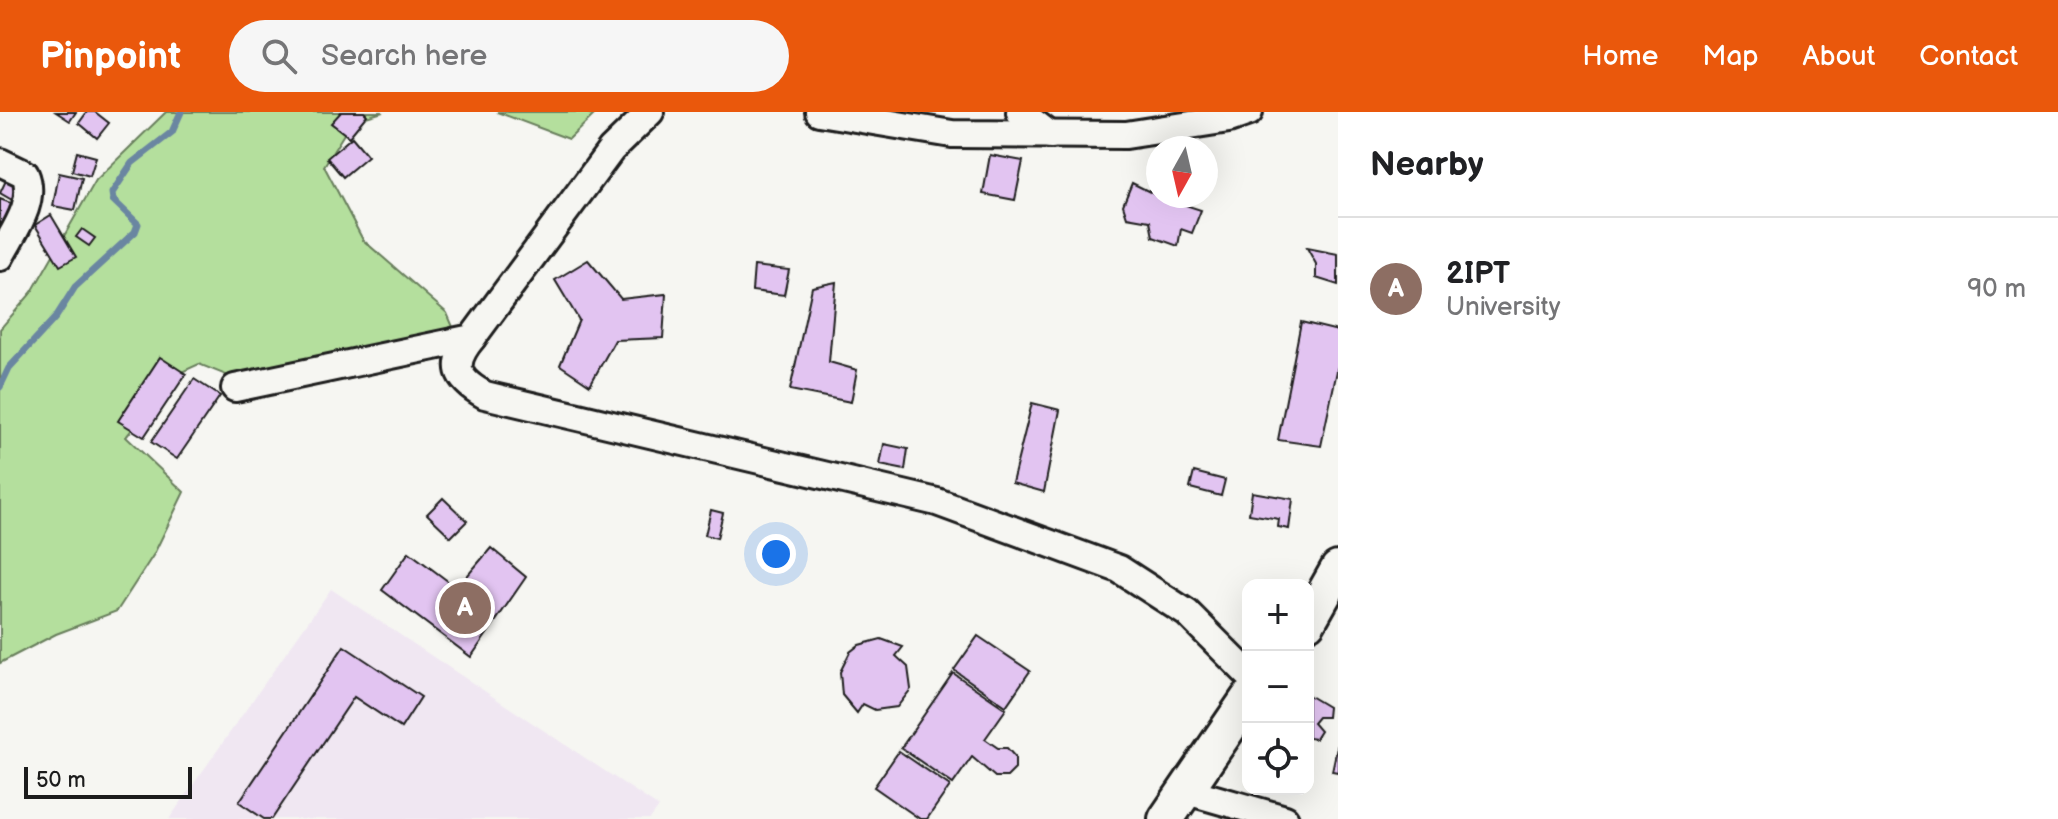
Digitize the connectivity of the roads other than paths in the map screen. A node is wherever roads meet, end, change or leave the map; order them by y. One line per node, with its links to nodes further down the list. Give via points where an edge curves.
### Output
1 (650, 112): 8 (street, via 611,150)
2 (819, 112): 5 (street, via 952,134)
3 (1020, 112): 5 (street)
4 (1249, 112): 5 (street, via 1126,135)
5 (1050, 135)
6 (0, 162): 7 (street, via 25,174 31,188)
7 (0, 257)
8 (472, 338): 9 (street); 12 (street, via 460,353 458,370 467,385 485,395 937,502 1119,569 1187,613)
9 (235, 388)
10 (1338, 569): 11 (street)
11 (1314, 611)
12 (1242, 668)
13 (1242, 708): 14 (street)
14 (1187, 791): 15 (street); 16 (street)
15 (1166, 819)
16 (1285, 819)

